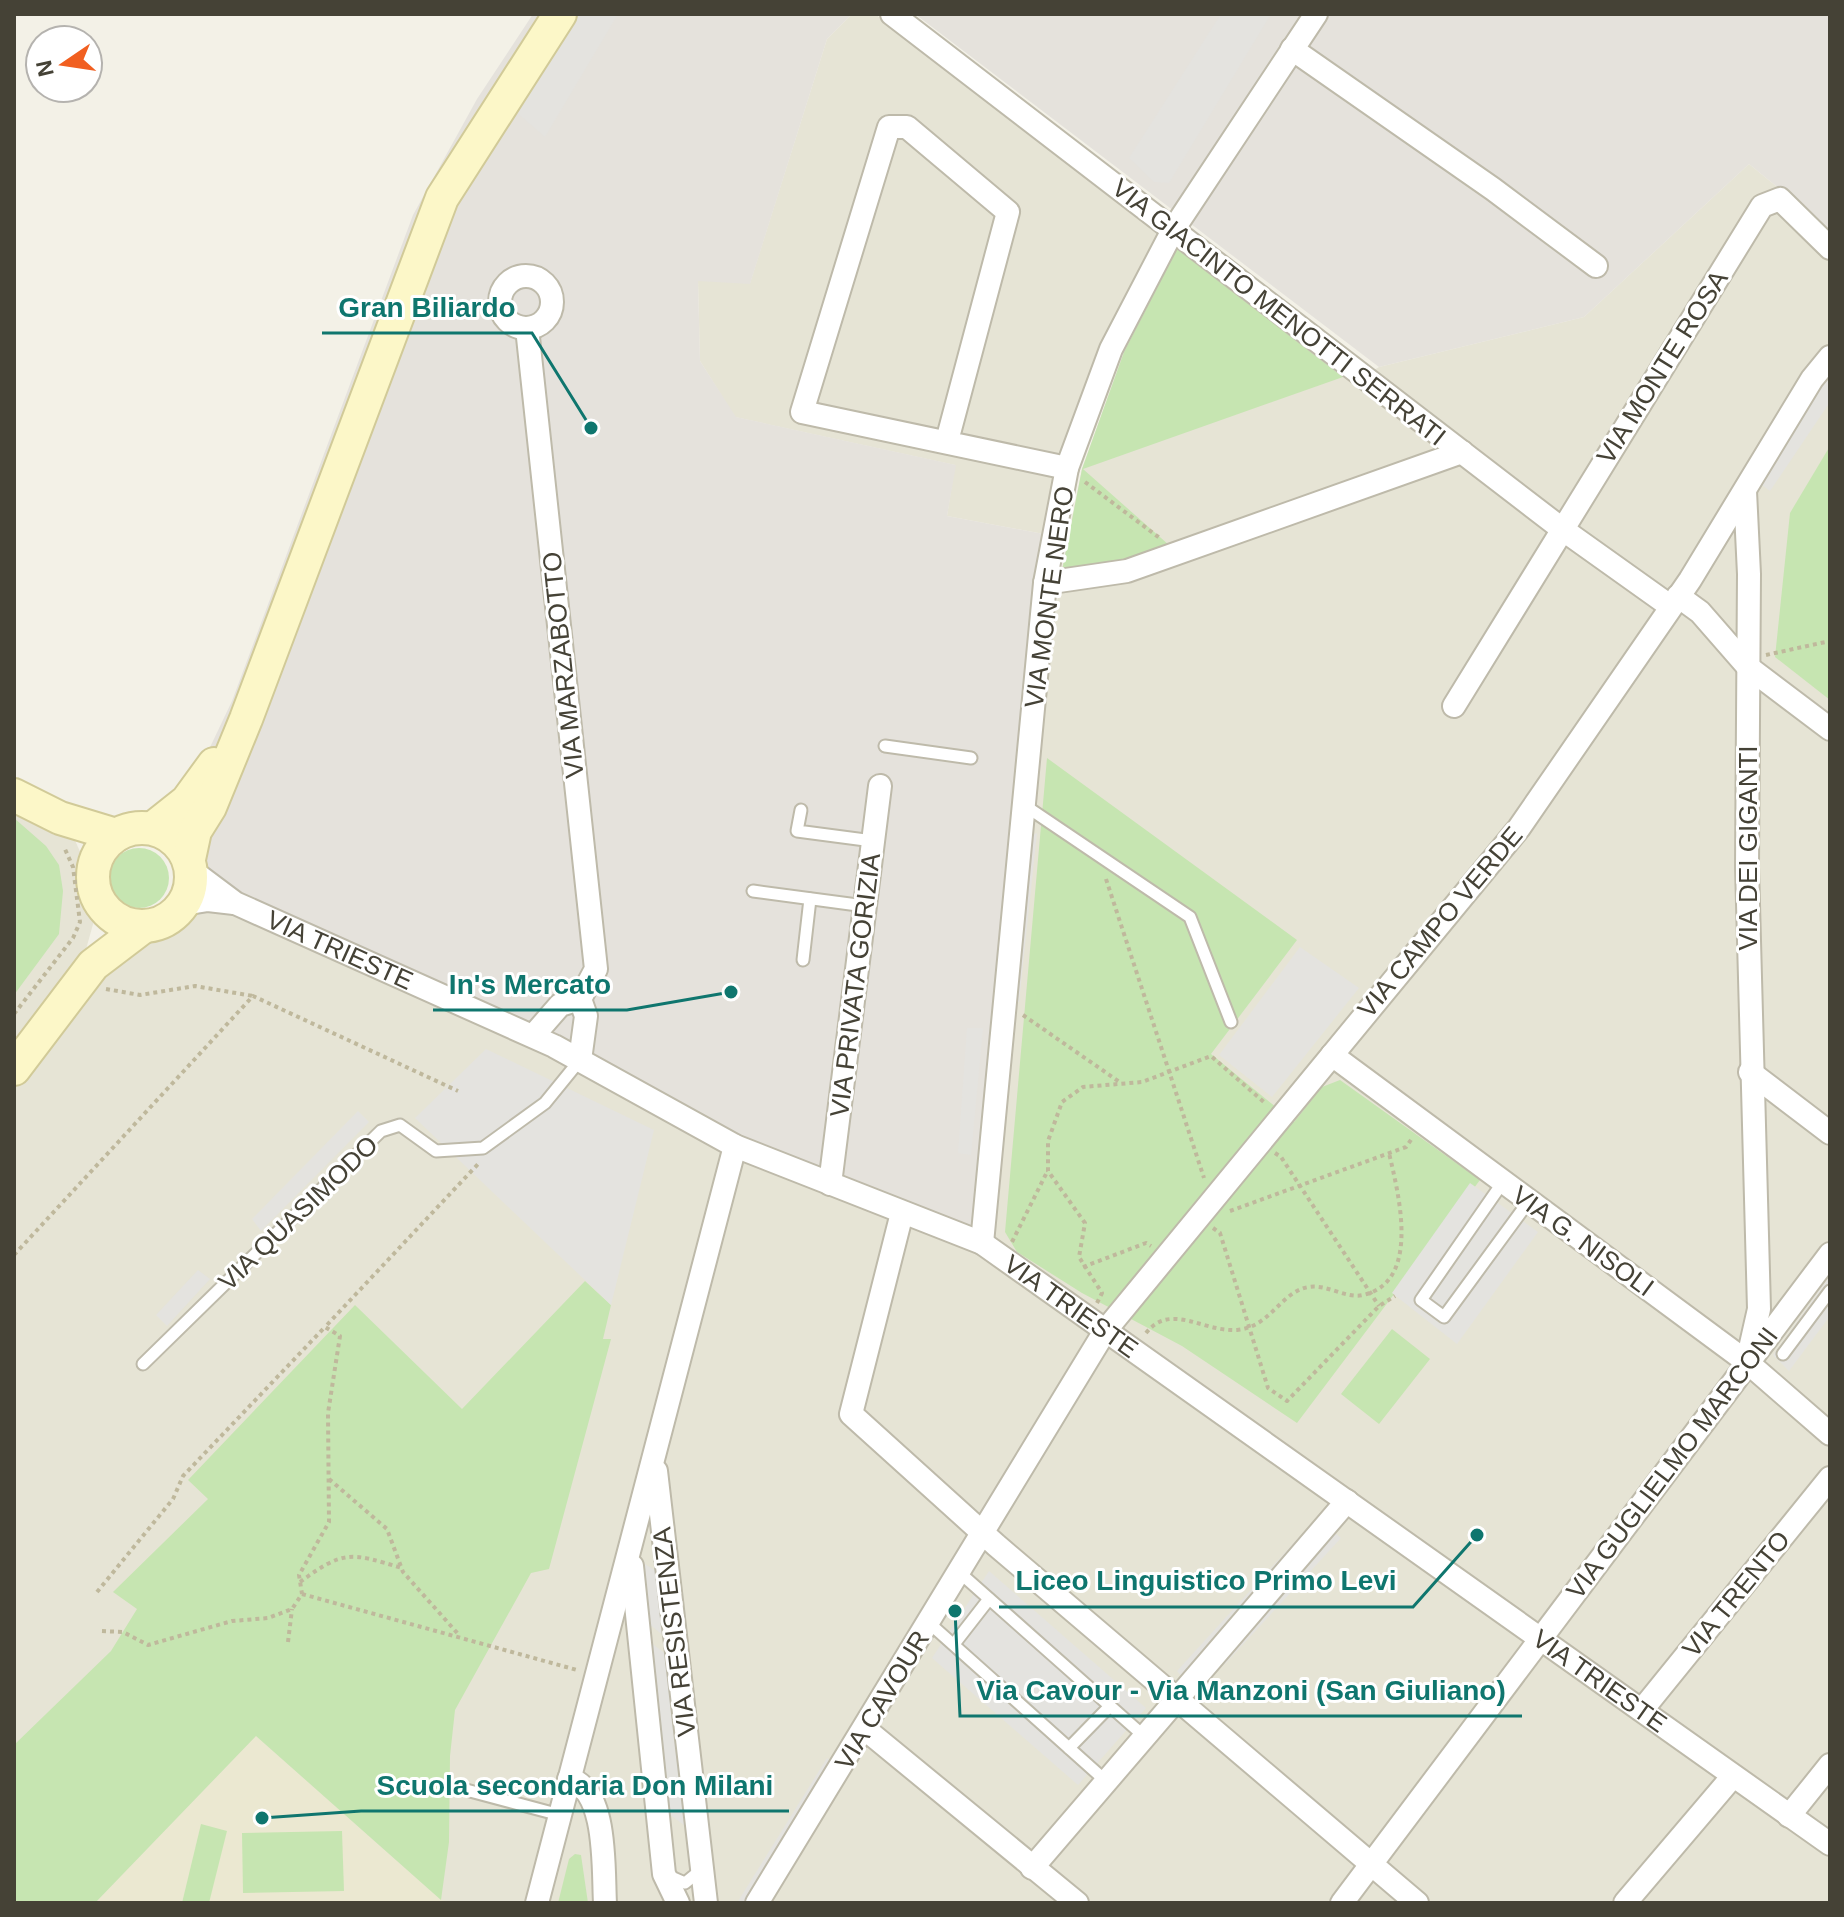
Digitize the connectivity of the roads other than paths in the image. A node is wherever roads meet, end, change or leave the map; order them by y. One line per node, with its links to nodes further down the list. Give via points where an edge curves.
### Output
1 (560, 14): 21 (street, via 442,198)
2 (892, 14): 5 (street, VIA GIACINTO MENOTTI SERRATI)
3 (1316, 14): 4 (street, VIA MONTE NERO)
4 (1292, 49): 5 (street, VIA MONTE NERO); 7 (street)
5 (1173, 230): 11 (street, VIA GIACINTO MENOTTI SERRATI); 12 (street, VIA MONTE NERO, via 1111,349)
6 (1830, 248): 14 (street, VIA MONTE ROSA, via 1780,199 1762,206)
7 (1596, 266)
8 (527, 328): 44 (street, VIA MARZABOTTO, via 596,969)
9 (1830, 357): 13 (street)
10 (947, 441): 10 (street, via 1008,212 907,127 889,127 802,412); 12 (street)
11 (1462, 452): 14 (street, VIA GIACINTO MENOTTI SERRATI); 15 (street, via 1127,571)
12 (1067, 468): 15 (street, VIA MONTE NERO)
13 (1745, 491): 16 (street, VIA CAMPO VERDE); 18 (street, VIA DEI GIGANTI)
14 (1562, 529): 16 (street, VIA GIACINTO MENOTTI SERRATI); 20 (street, VIA MONTE ROSA)
15 (1045, 583): 27 (street, VIA MONTE NERO)
16 (1674, 601): 17 (street, VIA GIACINTO MENOTTI SERRATI); 47 (street, VIA CAMPO VERDE, via 1519,828)
17 (1700, 612): 18 (street, VIA GIACINTO MENOTTI SERRATI); 19 (street, VIA GIACINTO MENOTTI SERRATI)
18 (1749, 631): 19 (street, VIA DEI GIGANTI)
19 (1754, 662): 22 (street, VIA GIACINTO MENOTTI SERRATI); 50 (street, VIA DEI GIGANTI)
20 (1454, 706)
21 (246, 719): 29 (street, via 187,801); 34 (street, via 195,831)
22 (1830, 729)
23 (885, 746): 24 (lane)
24 (971, 758)
25 (880, 786): 32 (street, VIA PRIVATA GORIZIA)
26 (14, 795): 30 (street)
27 (1024, 805): 45 (lane, via 1190,917); 57 (street, VIA MONTE NERO, via 1003,1023)
28 (801, 810): 32 (lane, via 797,831)
29 (153, 828): 31 (street); 34 (street, via 178,843)
30 (61, 830): 31 (street); 33 (street)
31 (116, 835): 33 (street)
32 (873, 841): 39 (street, VIA PRIVATA GORIZIA)
33 (94, 865): 40 (street, via 95,895)
34 (190, 865): 37 (street, VIA TRIESTE); 38 (street)
35 (753, 891): 36 (lane)
36 (810, 899): 39 (lane); 42 (lane)
37 (235, 903): 38 (street, VIA TRIESTE); 46 (street, VIA TRIESTE)
38 (183, 904): 41 (street, via 161,924)
39 (865, 906): 54 (street, VIA PRIVATA GORIZIA)
40 (106, 911): 41 (street, via 122,923); 43 (street)
41 (143, 927): 43 (street)
42 (803, 960)
43 (89, 970): 49 (street)
44 (580, 999): 46 (street, via 560,1005); 48 (street, via 586,1016)
45 (1231, 1022)
46 (533, 1036): 48 (street, VIA TRIESTE)
47 (1332, 1055): 53 (street, VIA G. NISOLI); 61 (street, VIA CAMPO VERDE, via 1166,1256)
48 (580, 1060): 52 (street, VIA TRIESTE); 64 (lane, VIA QUASIMODO, via 545,1103 483,1148 436,1151 400,1125 381,1131)
49 (14, 1069)
50 (1750, 1072): 51 (street); 63 (street, VIA DEI GIGANTI, via 1759,1309)
51 (1830, 1133)
52 (735, 1146): 54 (street, VIA TRIESTE); 66 (street, VIA RESISTENZA)
53 (1503, 1182): 55 (street, VIA G. NISOLI); 55 (lane, via 1421,1300 1444,1317)
54 (830, 1184): 56 (street, VIA TRIESTE)
55 (1529, 1201): 63 (street, VIA G. NISOLI)
56 (902, 1213): 57 (street, VIA TRIESTE); 69 (street, via 851,1414)
57 (991, 1250): 61 (street, VIA TRIESTE)
58 (1830, 1254): 60 (street, VIA GUGLIELMO MARCONI)
59 (1830, 1291): 60 (lane)
60 (1790, 1324): 62 (lane); 63 (street, VIA GUGLIELMO MARCONI)
61 (1096, 1325): 68 (street, VIA TRIESTE); 69 (street, VIA CAVOUR)
62 (1783, 1354)
63 (1747, 1362): 65 (street, VIA G. NISOLI); 74 (street, VIA GUGLIELMO MARCONI)
64 (143, 1364)
65 (1830, 1434)
66 (654, 1456): 70 (street, VIA RESISTENZA); 92 (street, VIA RESISTENZA)
67 (1830, 1478): 78 (street, VIA TRENTO)
68 (1347, 1501): 74 (street, VIA TRIESTE); 76 (street)
69 (983, 1534): 71 (street, VIA CAVOUR); 76 (street)
70 (631, 1540): 84 (street, VIA RESISTENZA); 93 (street, VIA RESISTENZA)
71 (959, 1572): 72 (lane); 73 (street, VIA CAVOUR)
72 (989, 1599): 75 (lane); 77 (lane)
73 (928, 1622): 75 (lane); 79 (street, VIA CAVOUR)
74 (1541, 1638): 78 (street, VIA TRIESTE); 90 (street, VIA GUGLIELMO MARCONI)
75 (954, 1644): 81 (lane)
76 (1176, 1700): 80 (street); 90 (street)
77 (1110, 1706): 80 (lane); 81 (lane)
78 (1642, 1710): 83 (street, VIA TRIESTE)
79 (865, 1729): 91 (street); 99 (street, VIA CAVOUR)
80 (1145, 1737): 85 (street)
81 (1069, 1748): 85 (lane)
82 (1830, 1765): 88 (street)
83 (1733, 1776): 88 (street, VIA TRIESTE); 102 (street)
84 (569, 1779): 87 (street, VIA RESISTENZA); 96 (street, via 583,1784 597,1806)
85 (1107, 1782): 91 (street)
86 (455, 1787): 87 (lane)
87 (560, 1815): 95 (street, VIA RESISTENZA)
88 (1789, 1816): 89 (street, VIA TRIESTE)
89 (1830, 1844)
90 (1373, 1866): 100 (street, VIA GUGLIELMO MARCONI); 101 (street)
91 (1032, 1868): 94 (street)
92 (702, 1869): 93 (lane, via 685,1883); 98 (street, VIA RESISTENZA)
93 (664, 1874): 97 (street, VIA RESISTENZA)
94 (1063, 1899)
95 (537, 1903)
96 (605, 1903)
97 (678, 1903)
98 (706, 1903)
99 (757, 1903)
100 (1342, 1903)
101 (1417, 1903)
102 (1625, 1903)

